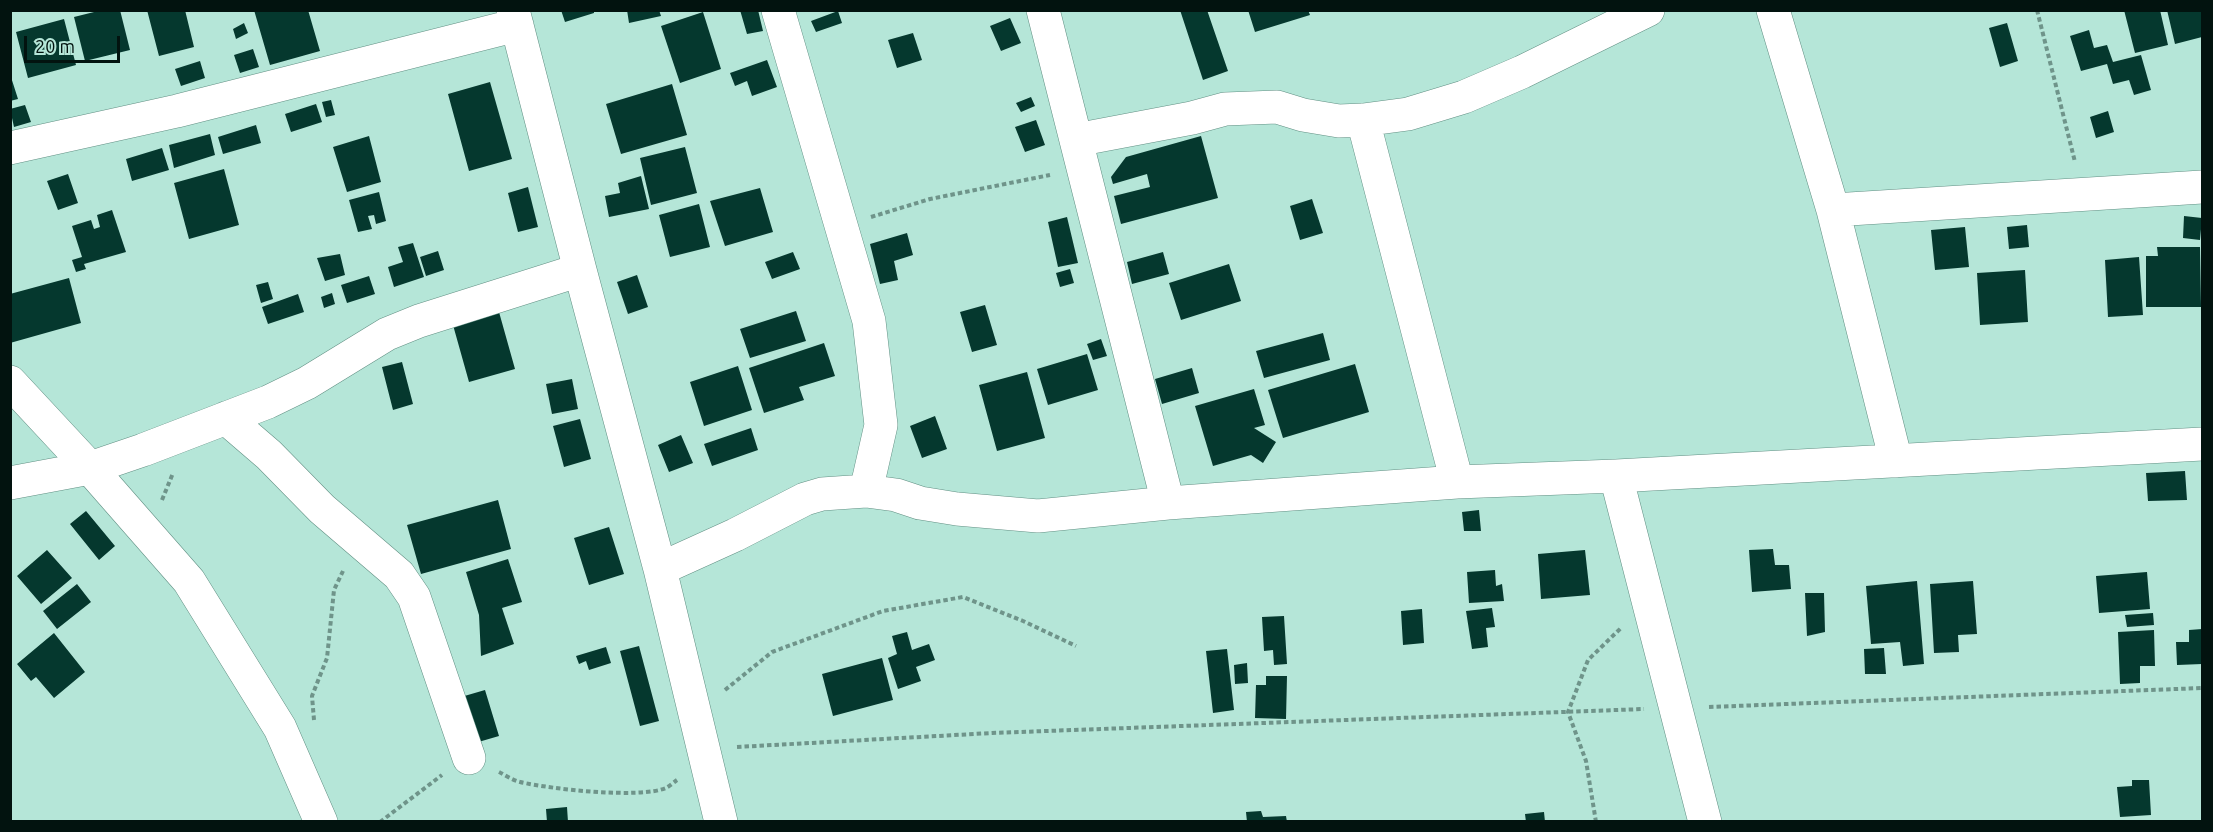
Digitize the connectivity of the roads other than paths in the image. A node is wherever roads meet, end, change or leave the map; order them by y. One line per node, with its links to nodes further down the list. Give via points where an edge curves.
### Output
1 (778, 10): 20 (street, via 869,321 880,425)
2 (1043, 10): 8 (street)
3 (1648, 10): 6 (street, via 1464,97 1407,114)
4 (1773, 10): 10 (street)
5 (515, 18): 7 (street, via 177,111); 11 (street)
6 (1363, 120): 8 (street, via 1340,121 1277,107 1225,108); 18 (street)
7 (10, 148)
8 (1080, 155): 21 (street)
9 (2202, 187): 10 (street)
10 (1833, 210): 15 (street)
11 (580, 270): 13 (street, via 419,321 307,383); 22 (street)
12 (10, 382): 16 (street)
13 (226, 418): 16 (street); 23 (street, via 399,575 414,597)
14 (2202, 444): 15 (street)
15 (1896, 461): 17 (street)
16 (90, 468): 19 (street); 24 (street, via 189,581 280,728)
17 (1616, 476): 18 (street); 26 (street)
18 (1457, 482): 21 (street)
19 (10, 483)
20 (866, 491): 21 (street, via 957,509 1038,516); 22 (street, via 805,498)
21 (1168, 503)
22 (660, 569): 25 (street)
23 (469, 758)
24 (321, 822)
25 (721, 822)
26 (1705, 822)

